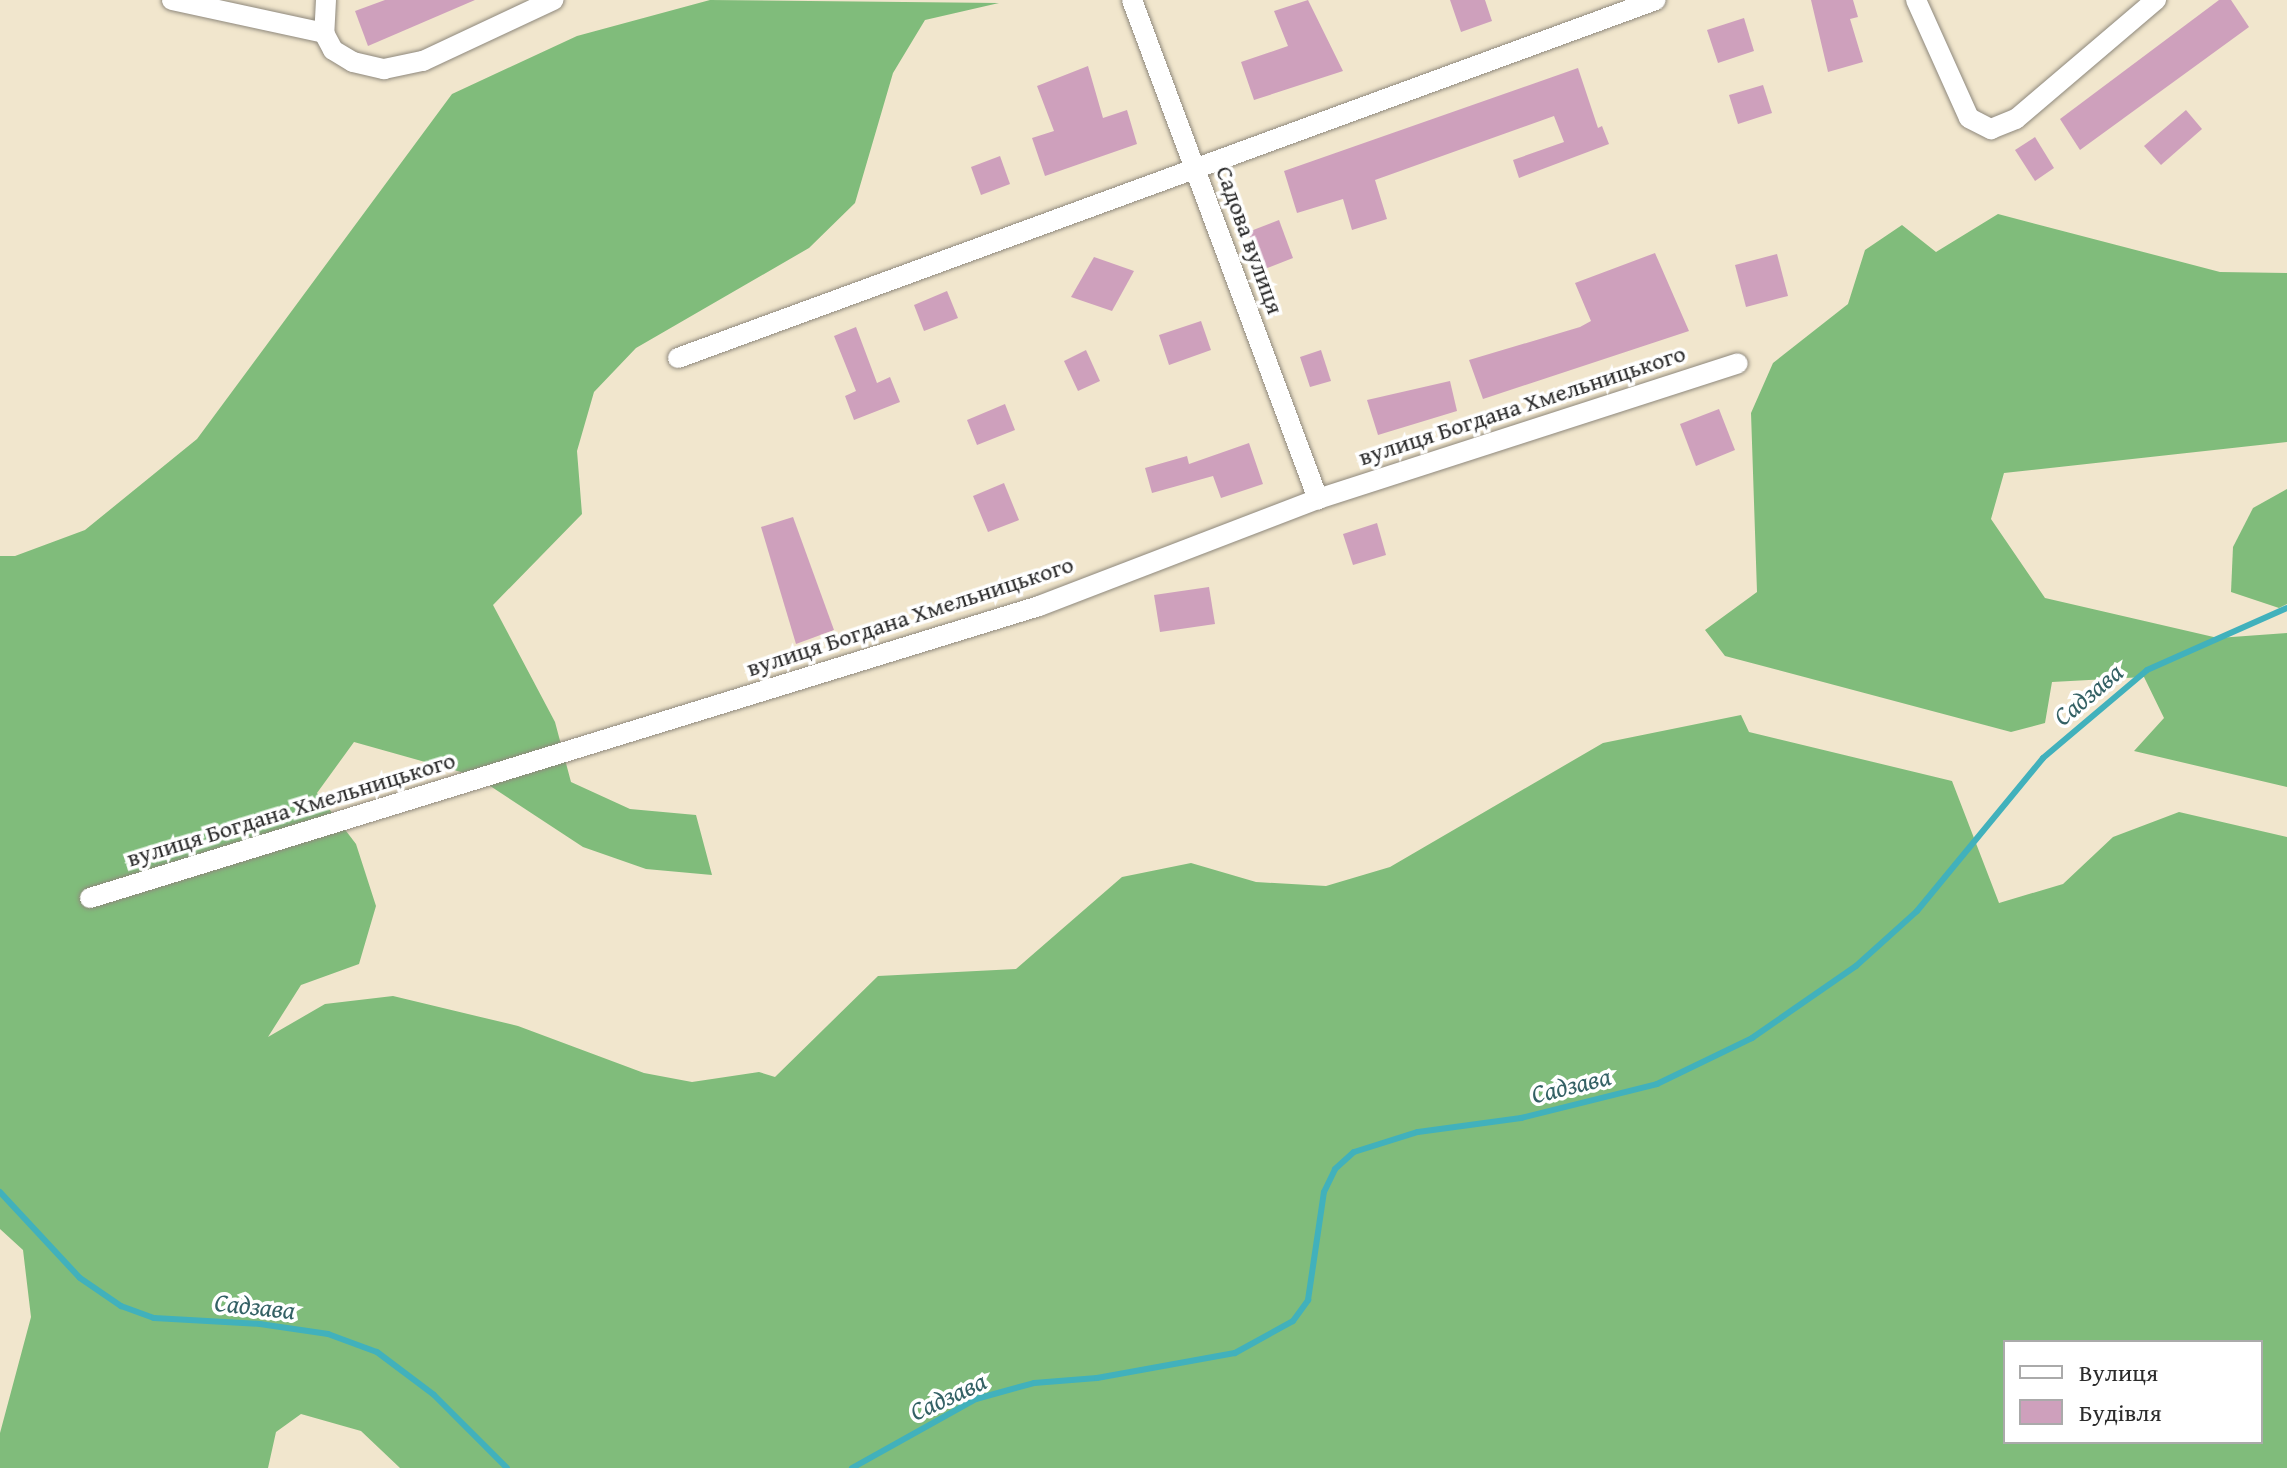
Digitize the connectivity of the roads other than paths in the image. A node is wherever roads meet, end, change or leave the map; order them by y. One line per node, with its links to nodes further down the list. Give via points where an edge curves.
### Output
1 (172, 0): 8 (street)
2 (326, 0): 8 (street)
3 (553, 0): 8 (street, via 401,68 353,62 333,50)
4 (1132, 0): 9 (street, Садова вулиця)
5 (1656, 0): 9 (street)
6 (1916, 0): 7 (street, via 1969,118 1991,129 2016,119)
7 (2156, 0)
8 (324, 33)
9 (1196, 168): 10 (street); 12 (street, Садова вулиця)
10 (678, 358)
11 (1738, 363): 12 (street, вулиця Богдана Хмельницького)
12 (1318, 499): 13 (street, вулиця Богдана Хмельницького, via 1039,606)
13 (90, 898)

